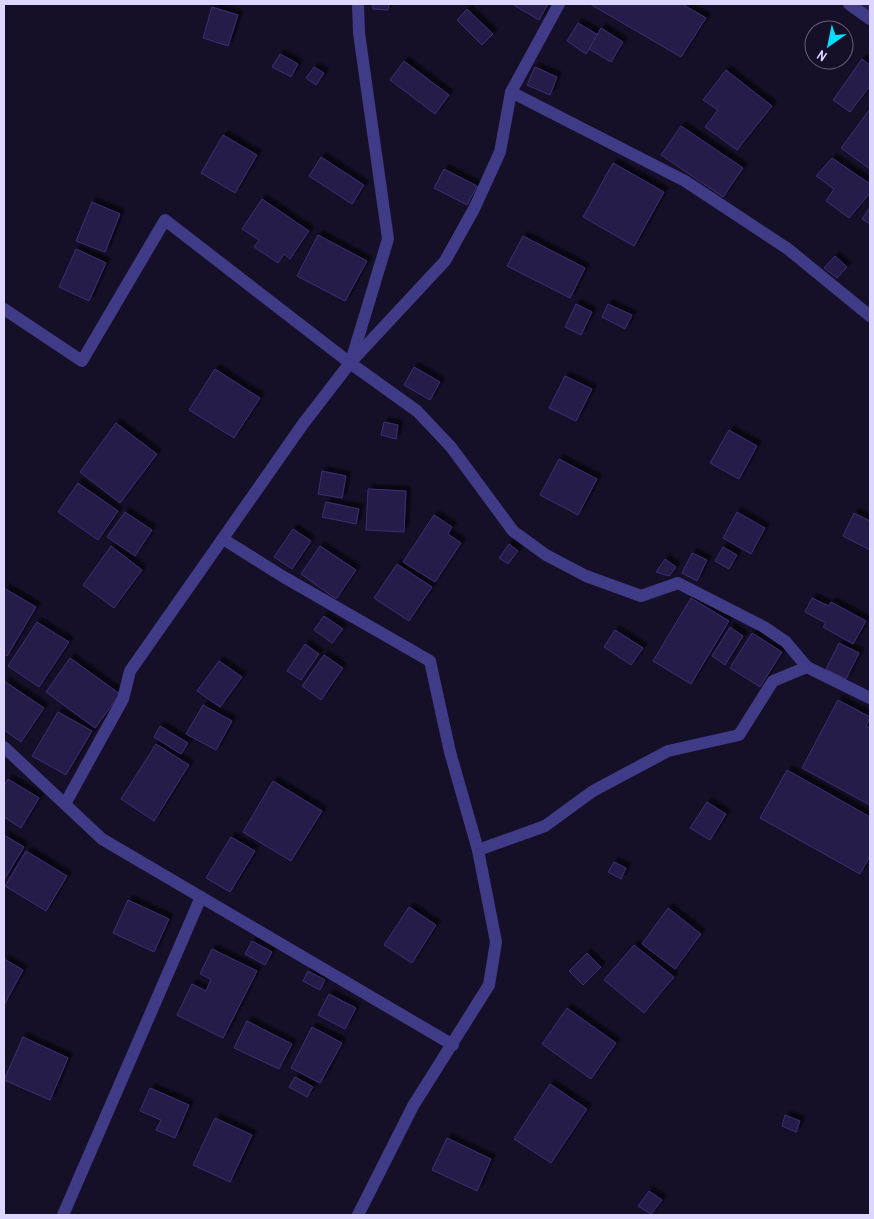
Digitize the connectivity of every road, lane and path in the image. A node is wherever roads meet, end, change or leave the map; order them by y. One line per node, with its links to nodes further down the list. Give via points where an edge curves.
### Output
1 (358, 4): 8 (street, via 359,33 388,239)
2 (559, 4): 5 (street)
3 (849, 4): 4 (street)
4 (870, 19)
5 (511, 92): 7 (street, via 685,181 788,249); 8 (street, via 500,152 445,261)
6 (4, 309): 8 (street, via 82,361 165,220)
7 (870, 316)
8 (350, 363): 9 (street); 10 (street, via 417,411 451,447 513,531 546,556 586,576 641,596 678,583 764,627 786,642)
9 (223, 538): 13 (street, via 130,671 123,699); 14 (street, via 282,576 430,661 450,752)
10 (807, 667): 11 (street); 14 (street, via 773,681 739,735 668,751 593,791 545,826)
11 (870, 698)
12 (4, 747): 13 (street)
13 (66, 804): 15 (street, via 102,839)
14 (478, 850): 16 (street, via 496,942 489,984)
15 (201, 898): 16 (street); 17 (street)
16 (453, 1045): 18 (street, via 413,1106)
17 (63, 1215)
18 (358, 1215)

